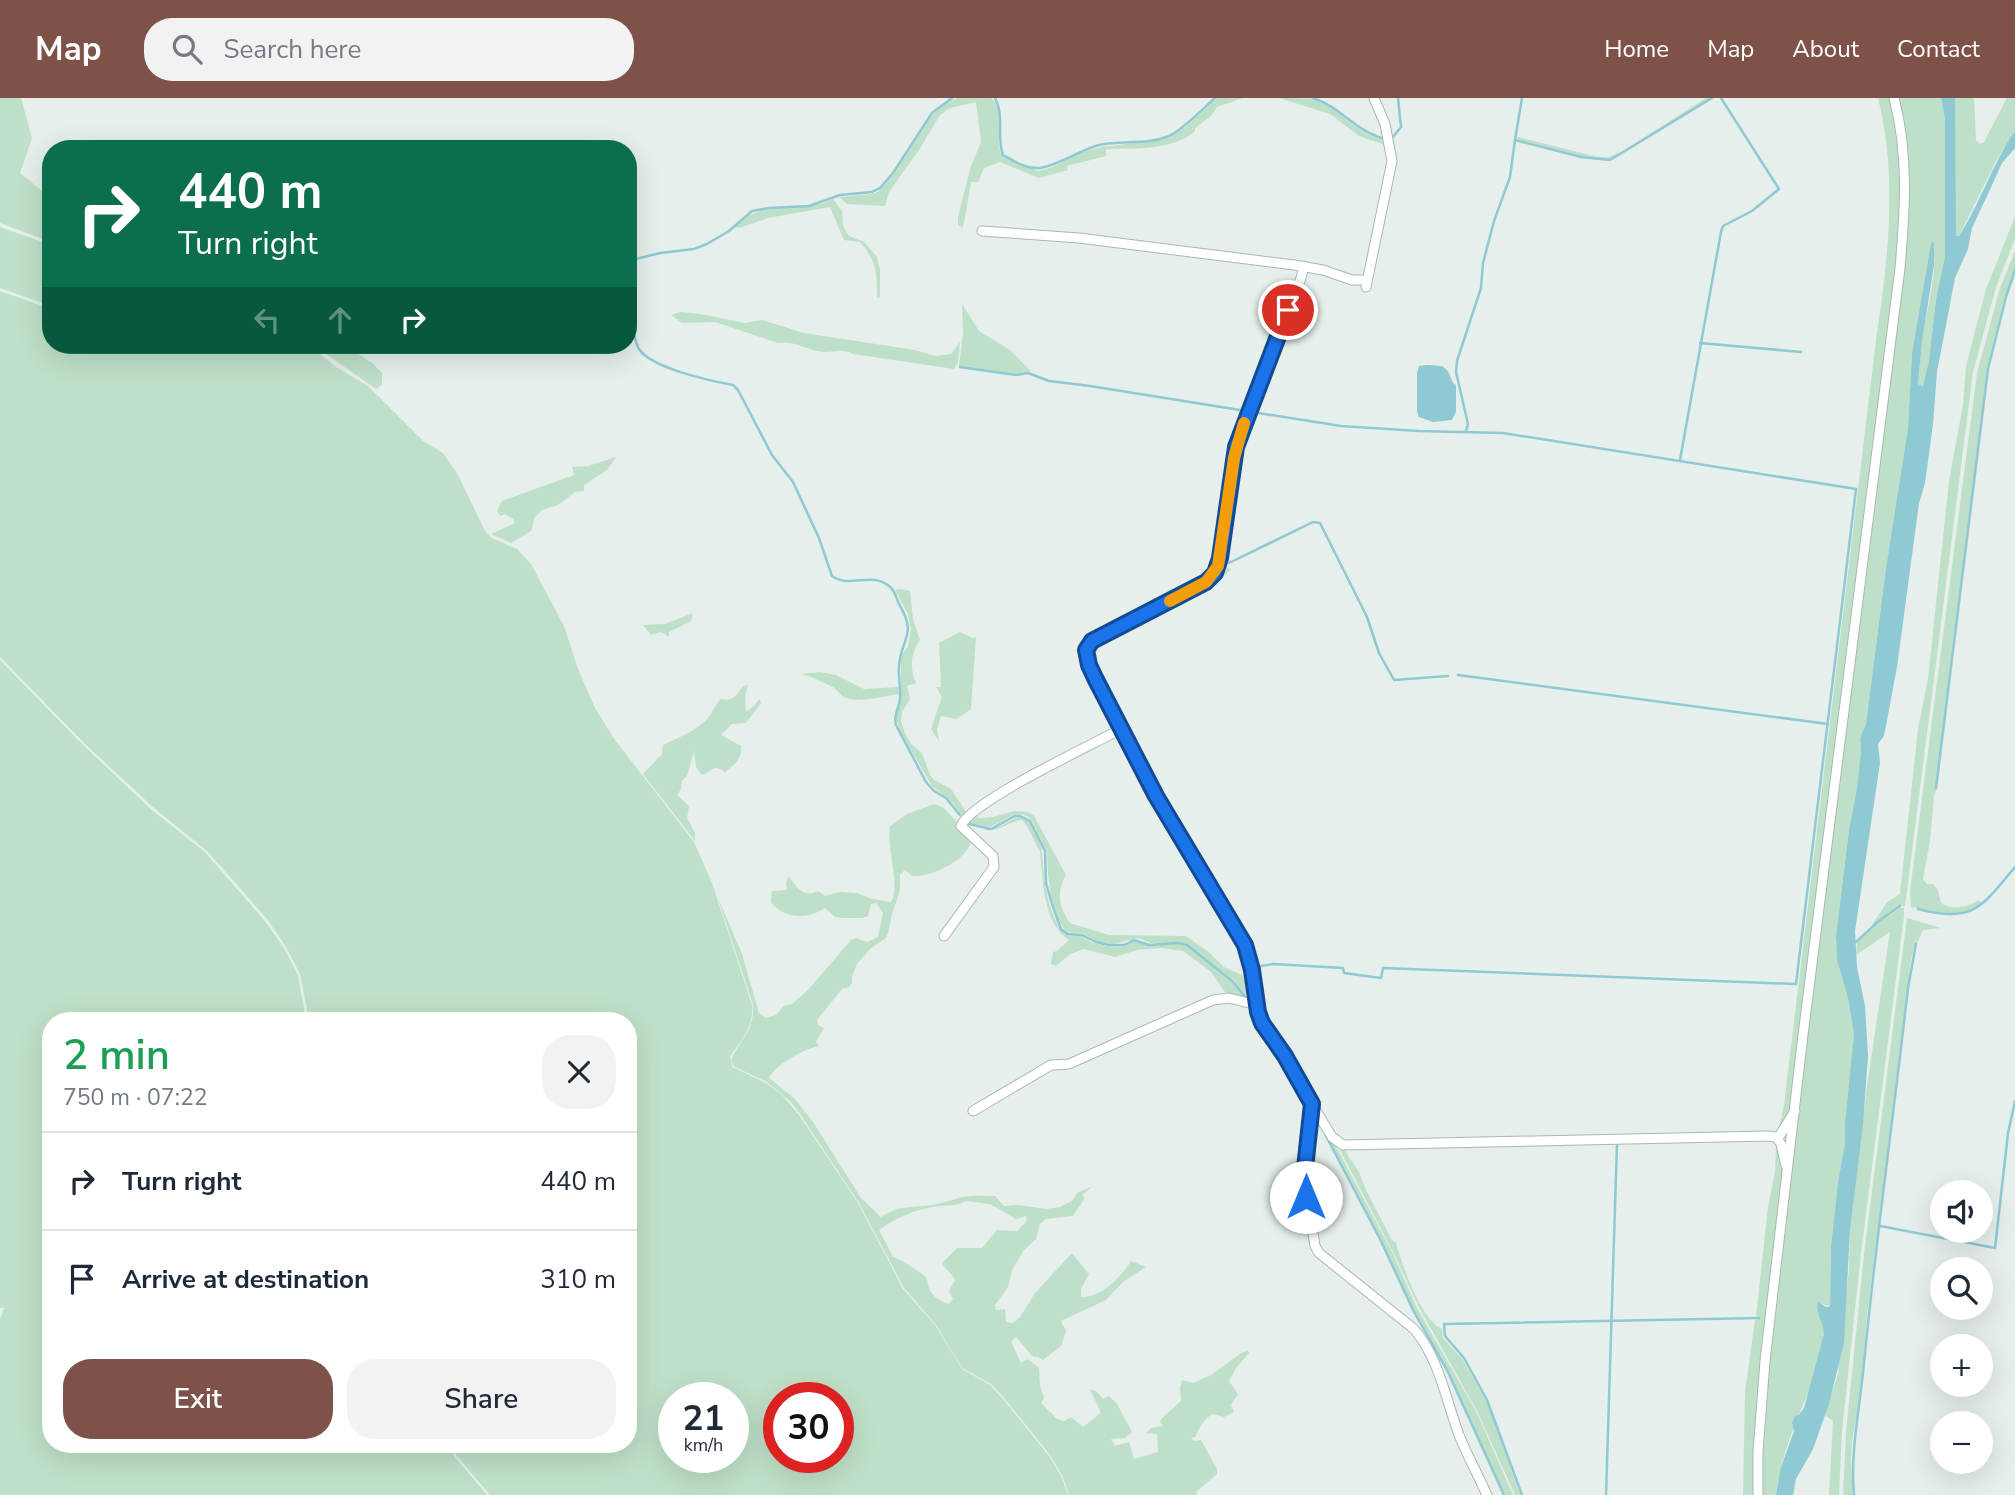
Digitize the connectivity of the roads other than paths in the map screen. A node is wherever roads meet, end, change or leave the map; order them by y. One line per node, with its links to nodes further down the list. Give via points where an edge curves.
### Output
1 (1374, 98): 4 (street, via 1392,160 1366,283)
2 (1894, 98): 9 (street, via 1905,153 1900,268)
3 (982, 231): 4 (street, via 1079,238)
4 (1304, 266): 5 (street, via 1240,433 1215,573 1196,588 1092,641 1086,650)
5 (1121, 729): 6 (street, via 966,817 961,826 993,856 994,867); 7 (street, via 1245,945)
6 (944, 936)
7 (1257, 1004): 8 (street, via 1262,1023); 10 (street, via 1213,1000 1069,1065 1051,1065)
8 (1312, 1104): 11 (street, via 1343,1145); 13 (street, via 1304,1177 1315,1246 1422,1339)
9 (1795, 1110): 11 (street); 12 (street)
10 (973, 1111)
11 (1776, 1137): 12 (street)
12 (1788, 1175): 14 (street, via 1765,1361)
13 (1487, 1495)
14 (1758, 1495)

